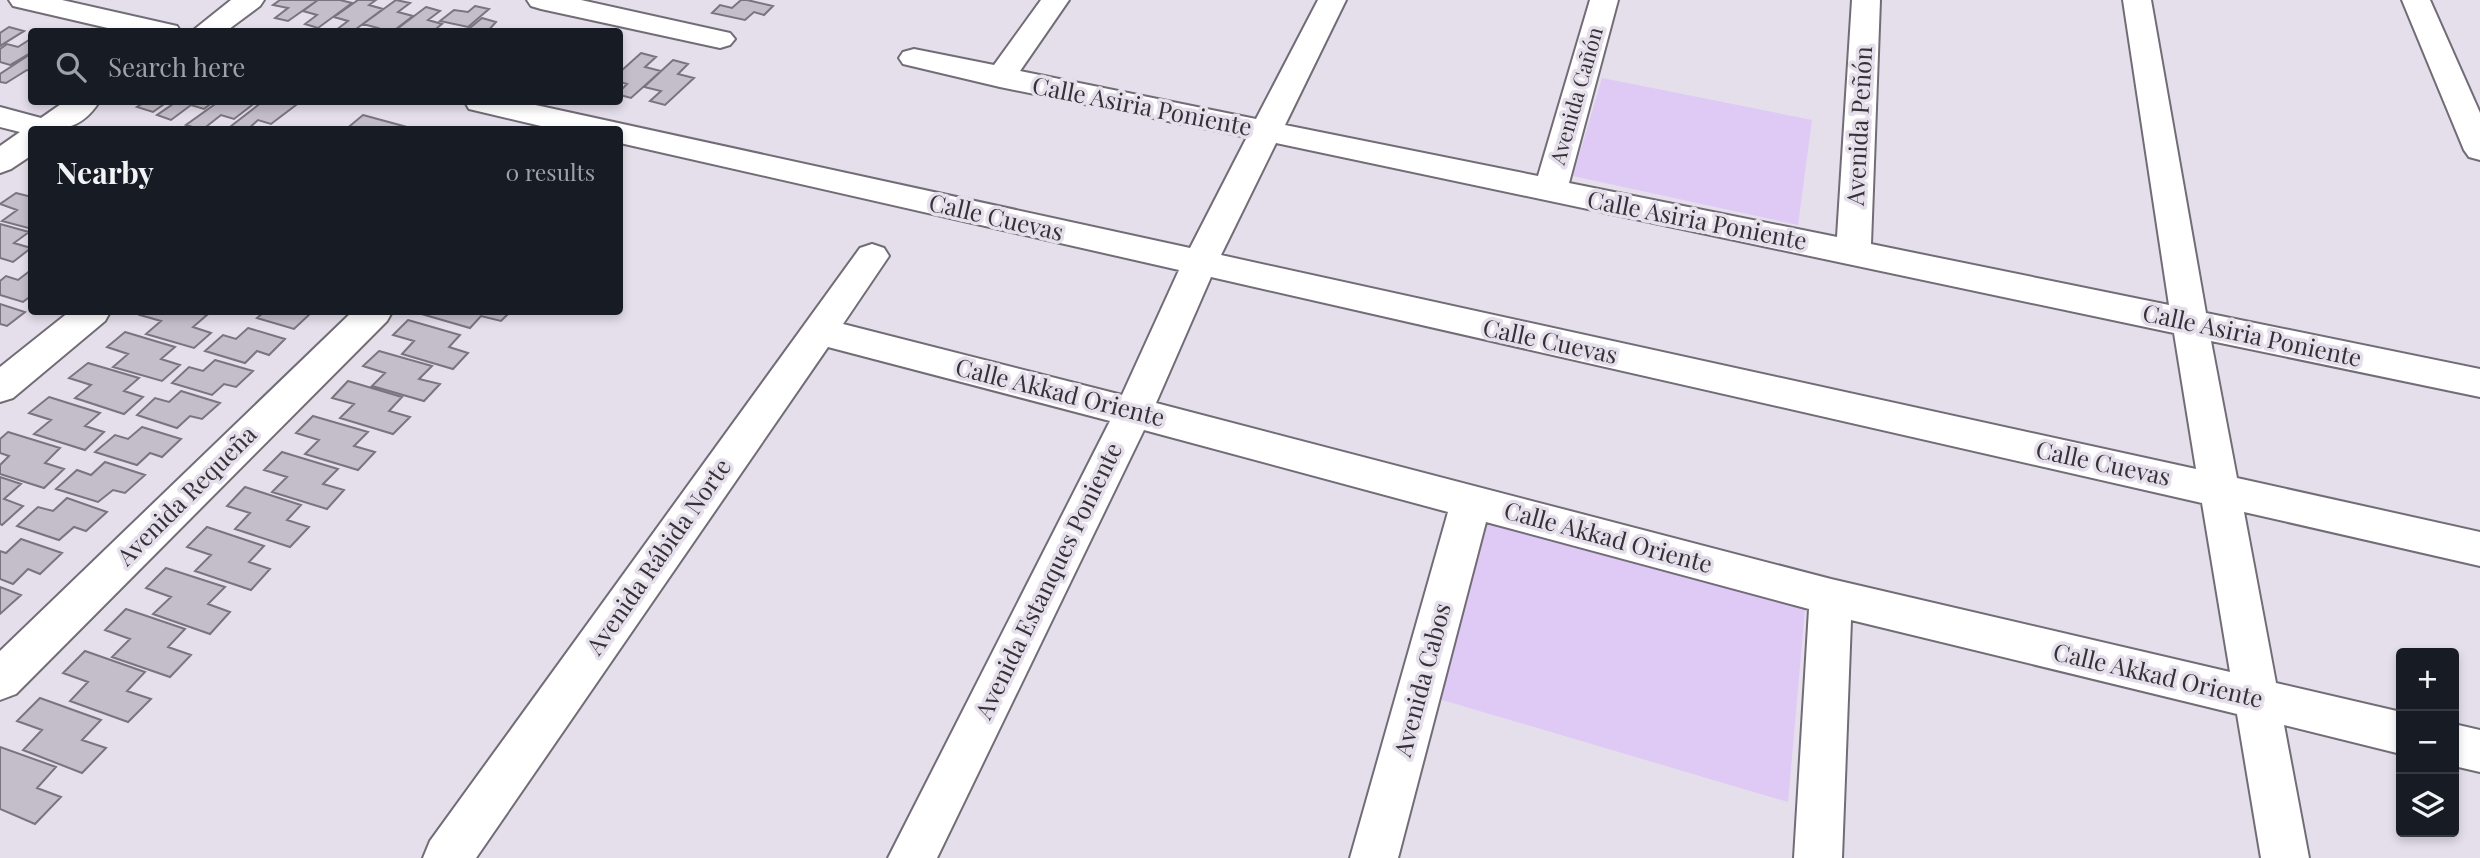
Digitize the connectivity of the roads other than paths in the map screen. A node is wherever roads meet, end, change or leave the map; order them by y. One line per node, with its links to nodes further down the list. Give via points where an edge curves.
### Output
1 (23, 0): 13 (street)
2 (204, 0): 14 (street)
3 (250, 0): 15 (street)
4 (541, 0): 12 (street)
5 (677, 0): 12 (street)
6 (1055, 0): 18 (street)
7 (1332, 0): 25 (street, Avenida Estanques Poniente)
8 (1604, 0): 30 (street, Avenida Cañón)
9 (1866, 0): 31 (street, Avenida Peñón)
10 (2137, 0): 36 (street)
11 (2416, 0): 28 (street)
12 (652, 24): 16 (street)
13 (150, 28)
14 (168, 28)
15 (211, 28)
16 (720, 39)
17 (914, 58): 18 (street, Calle Asiria Poniente)
18 (1000, 78): 25 (street, Calle Asiria Poniente)
19 (80, 105): 23 (street)
20 (493, 105): 24 (street)
21 (0, 117): 22 (street)
22 (34, 126)
23 (50, 126)
24 (587, 126)
25 (1266, 132): 30 (street, Calle Asiria Poniente); 33 (street, Avenida Estanques Poniente)
26 (623, 134): 33 (street, Calle Cuevas)
27 (28, 142): 29 (street)
28 (2480, 150)
29 (0, 162)
30 (1550, 191): 31 (street, Calle Asiria Poniente)
31 (1853, 252): 36 (street, Calle Asiria Poniente)
32 (872, 256): 37 (street, Avenida Rábida Norte)
33 (1199, 264): 40 (street, Avenida Estanques Poniente); 41 (street, Calle Cuevas)
34 (88, 315): 39 (street)
35 (371, 315): 45 (street, Avenida Requeña)
36 (2190, 323): 38 (street, Calle Asiria Poniente); 41 (street)
37 (818, 331): 40 (street, Calle Akkad Oriente); 50 (street, Avenida Rábida Norte)
38 (2480, 383)
39 (0, 388)
40 (1133, 412): 42 (street, Calle Akkad Oriente); 51 (street, Avenida Estanques Poniente)
41 (2221, 490): 43 (street, Calle Cuevas); 46 (street)
42 (1471, 502): 44 (street, Calle Akkad Oriente); 52 (street, Avenida Cabos)
43 (2480, 549)
44 (1831, 597): 46 (street, Calle Akkad Oriente); 53 (street)
45 (0, 680)
46 (2259, 700): 47 (street, Calle Akkad Oriente); 54 (street)
47 (2396, 732)
48 (2459, 746): 49 (street)
49 (2480, 751)
50 (447, 858)
51 (912, 858)
52 (1374, 858)
53 (1818, 858)
54 (2286, 858)

